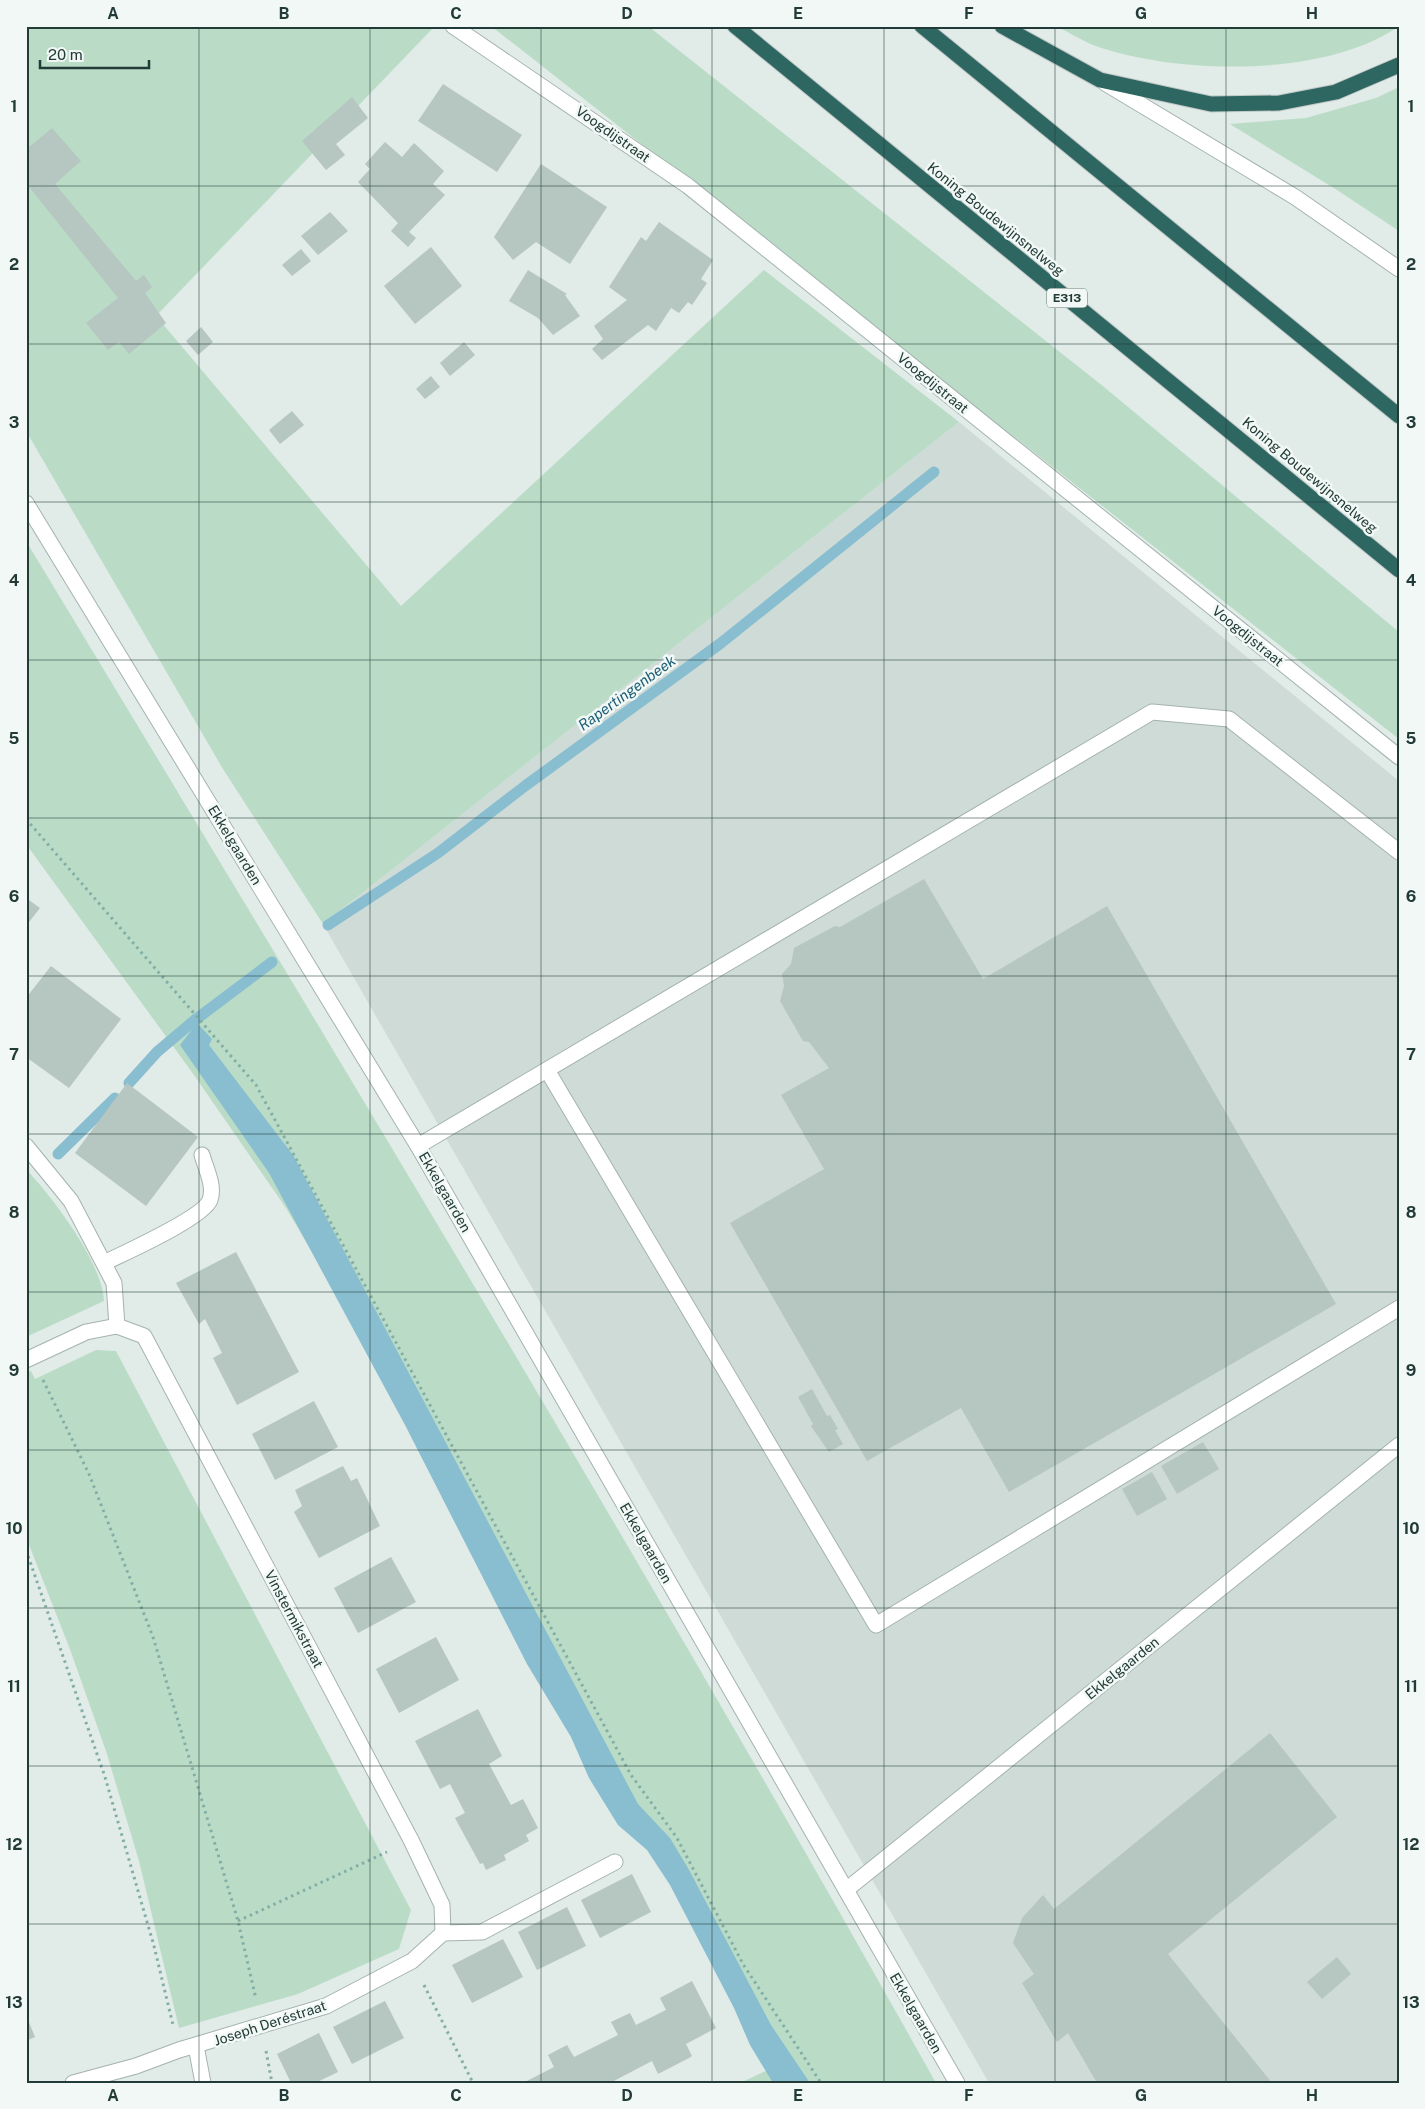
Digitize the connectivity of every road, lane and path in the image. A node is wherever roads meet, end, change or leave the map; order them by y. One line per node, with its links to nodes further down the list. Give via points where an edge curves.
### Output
1 (453, 26): 11 (street, Voogdijstraat, via 688,186)
2 (735, 26): 10 (highway, Koning Boudewijnsnelweg / E313)
3 (922, 26): 8 (highway)
4 (1002, 26): 6 (highway)
5 (1399, 65): 6 (highway, via 1336,92 1279,103 1211,104)
6 (1100, 80): 7 (street, via 1295,197)
7 (1399, 270)
8 (1399, 416)
9 (26, 503): 16 (street, Ekkelgaarden)
10 (1399, 570)
11 (1399, 757)
12 (26, 819): 37 (path, via 256,1085 631,1774 677,1838 743,1964)
13 (1399, 852): 14 (street, via 1229,719 1152,712)
14 (547, 1070): 16 (street); 19 (street, via 876,1626)
15 (26, 1146): 18 (street, via 71,1201)
16 (418, 1146): 26 (street, Ekkelgaarden)
17 (202, 1155): 18 (street, via 212,1193 209,1202 183,1223)
18 (104, 1263): 20 (street, via 114,1283)
19 (1399, 1308)
20 (117, 1326): 21 (street, via 86,1332); 24 (street, Vinstermikstraat, via 144,1336)
21 (29, 1359): 27 (path, via 89,1474 153,1637)
22 (1399, 1445): 26 (street, Ekkelgaarden)
23 (26, 1550): 32 (path, via 105,1777 154,1946)
24 (412, 1840): 27 (path); 28 (street, Vinstermikstraat, via 442,1905)
25 (615, 1862): 28 (street, via 482,1932)
26 (846, 1890): 38 (street, Ekkelgaarden)
27 (238, 1921): 30 (path)
28 (443, 1933): 29 (street, Joseph Deréstraat)
29 (412, 1961): 30 (street, Joseph Deréstraat, via 326,2006); 36 (path)
30 (262, 2025): 31 (street, Joseph Deréstraat); 35 (path)
31 (196, 2046): 32 (street, Joseph Deréstraat); 34 (street)
32 (179, 2050): 33 (street, Joseph Deréstraat)
33 (73, 2083)
34 (202, 2083)
35 (272, 2083)
36 (473, 2083)
37 (821, 2083)
38 (957, 2083)

